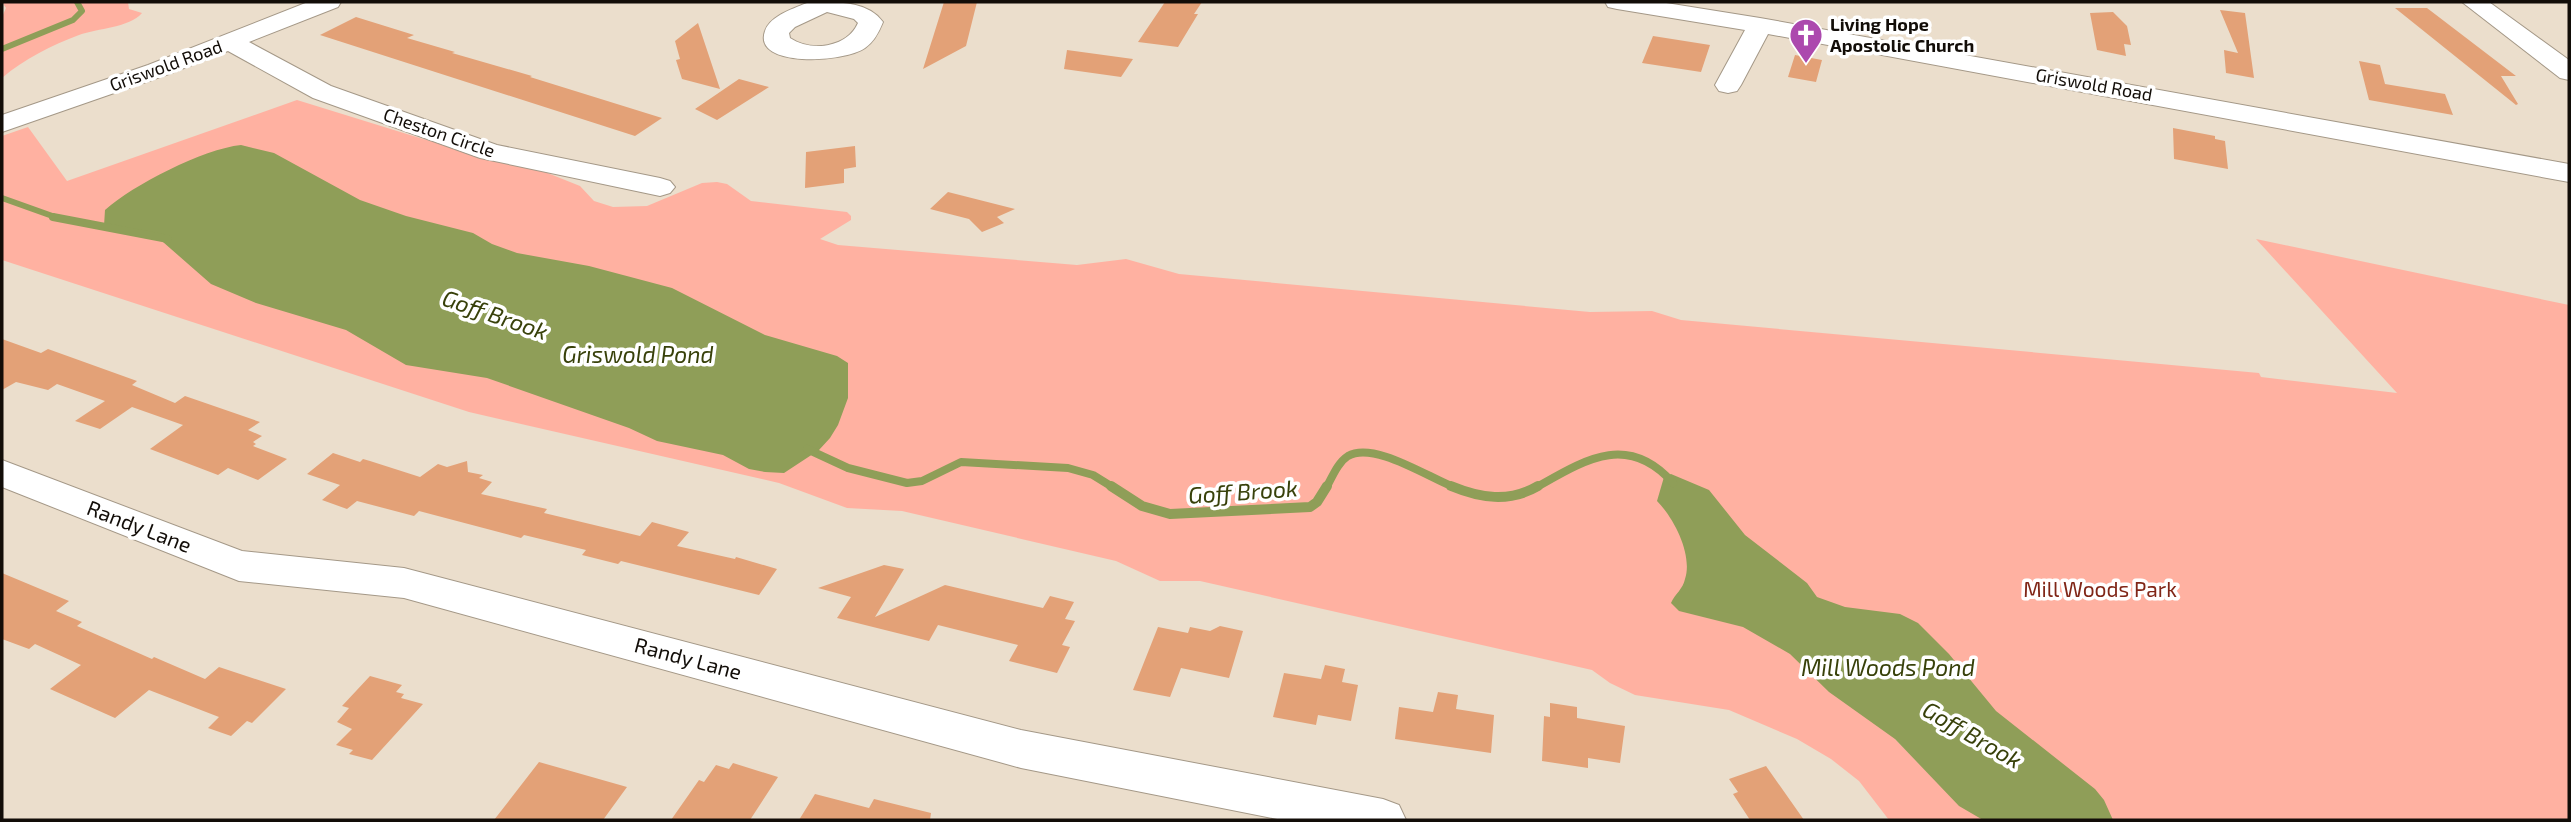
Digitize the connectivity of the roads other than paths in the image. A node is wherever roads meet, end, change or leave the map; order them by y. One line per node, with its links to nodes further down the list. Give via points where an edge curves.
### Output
1 (329, 2): 5 (street, Griswold Road)
2 (1617, 2): 4 (street, Griswold Road)
3 (2474, 2): 6 (street)
4 (1760, 25): 7 (street); 9 (street, Griswold Road)
5 (230, 42): 8 (street, Griswold Road); 10 (street, Cheston Circle, via 322,92 490,152)
6 (2569, 72)
7 (1728, 85)
8 (2, 124)
9 (2569, 173)
10 (660, 187)
11 (2, 473): 12 (street, Randy Lane, via 239,566 404,583 1021,748)
12 (1383, 820)

